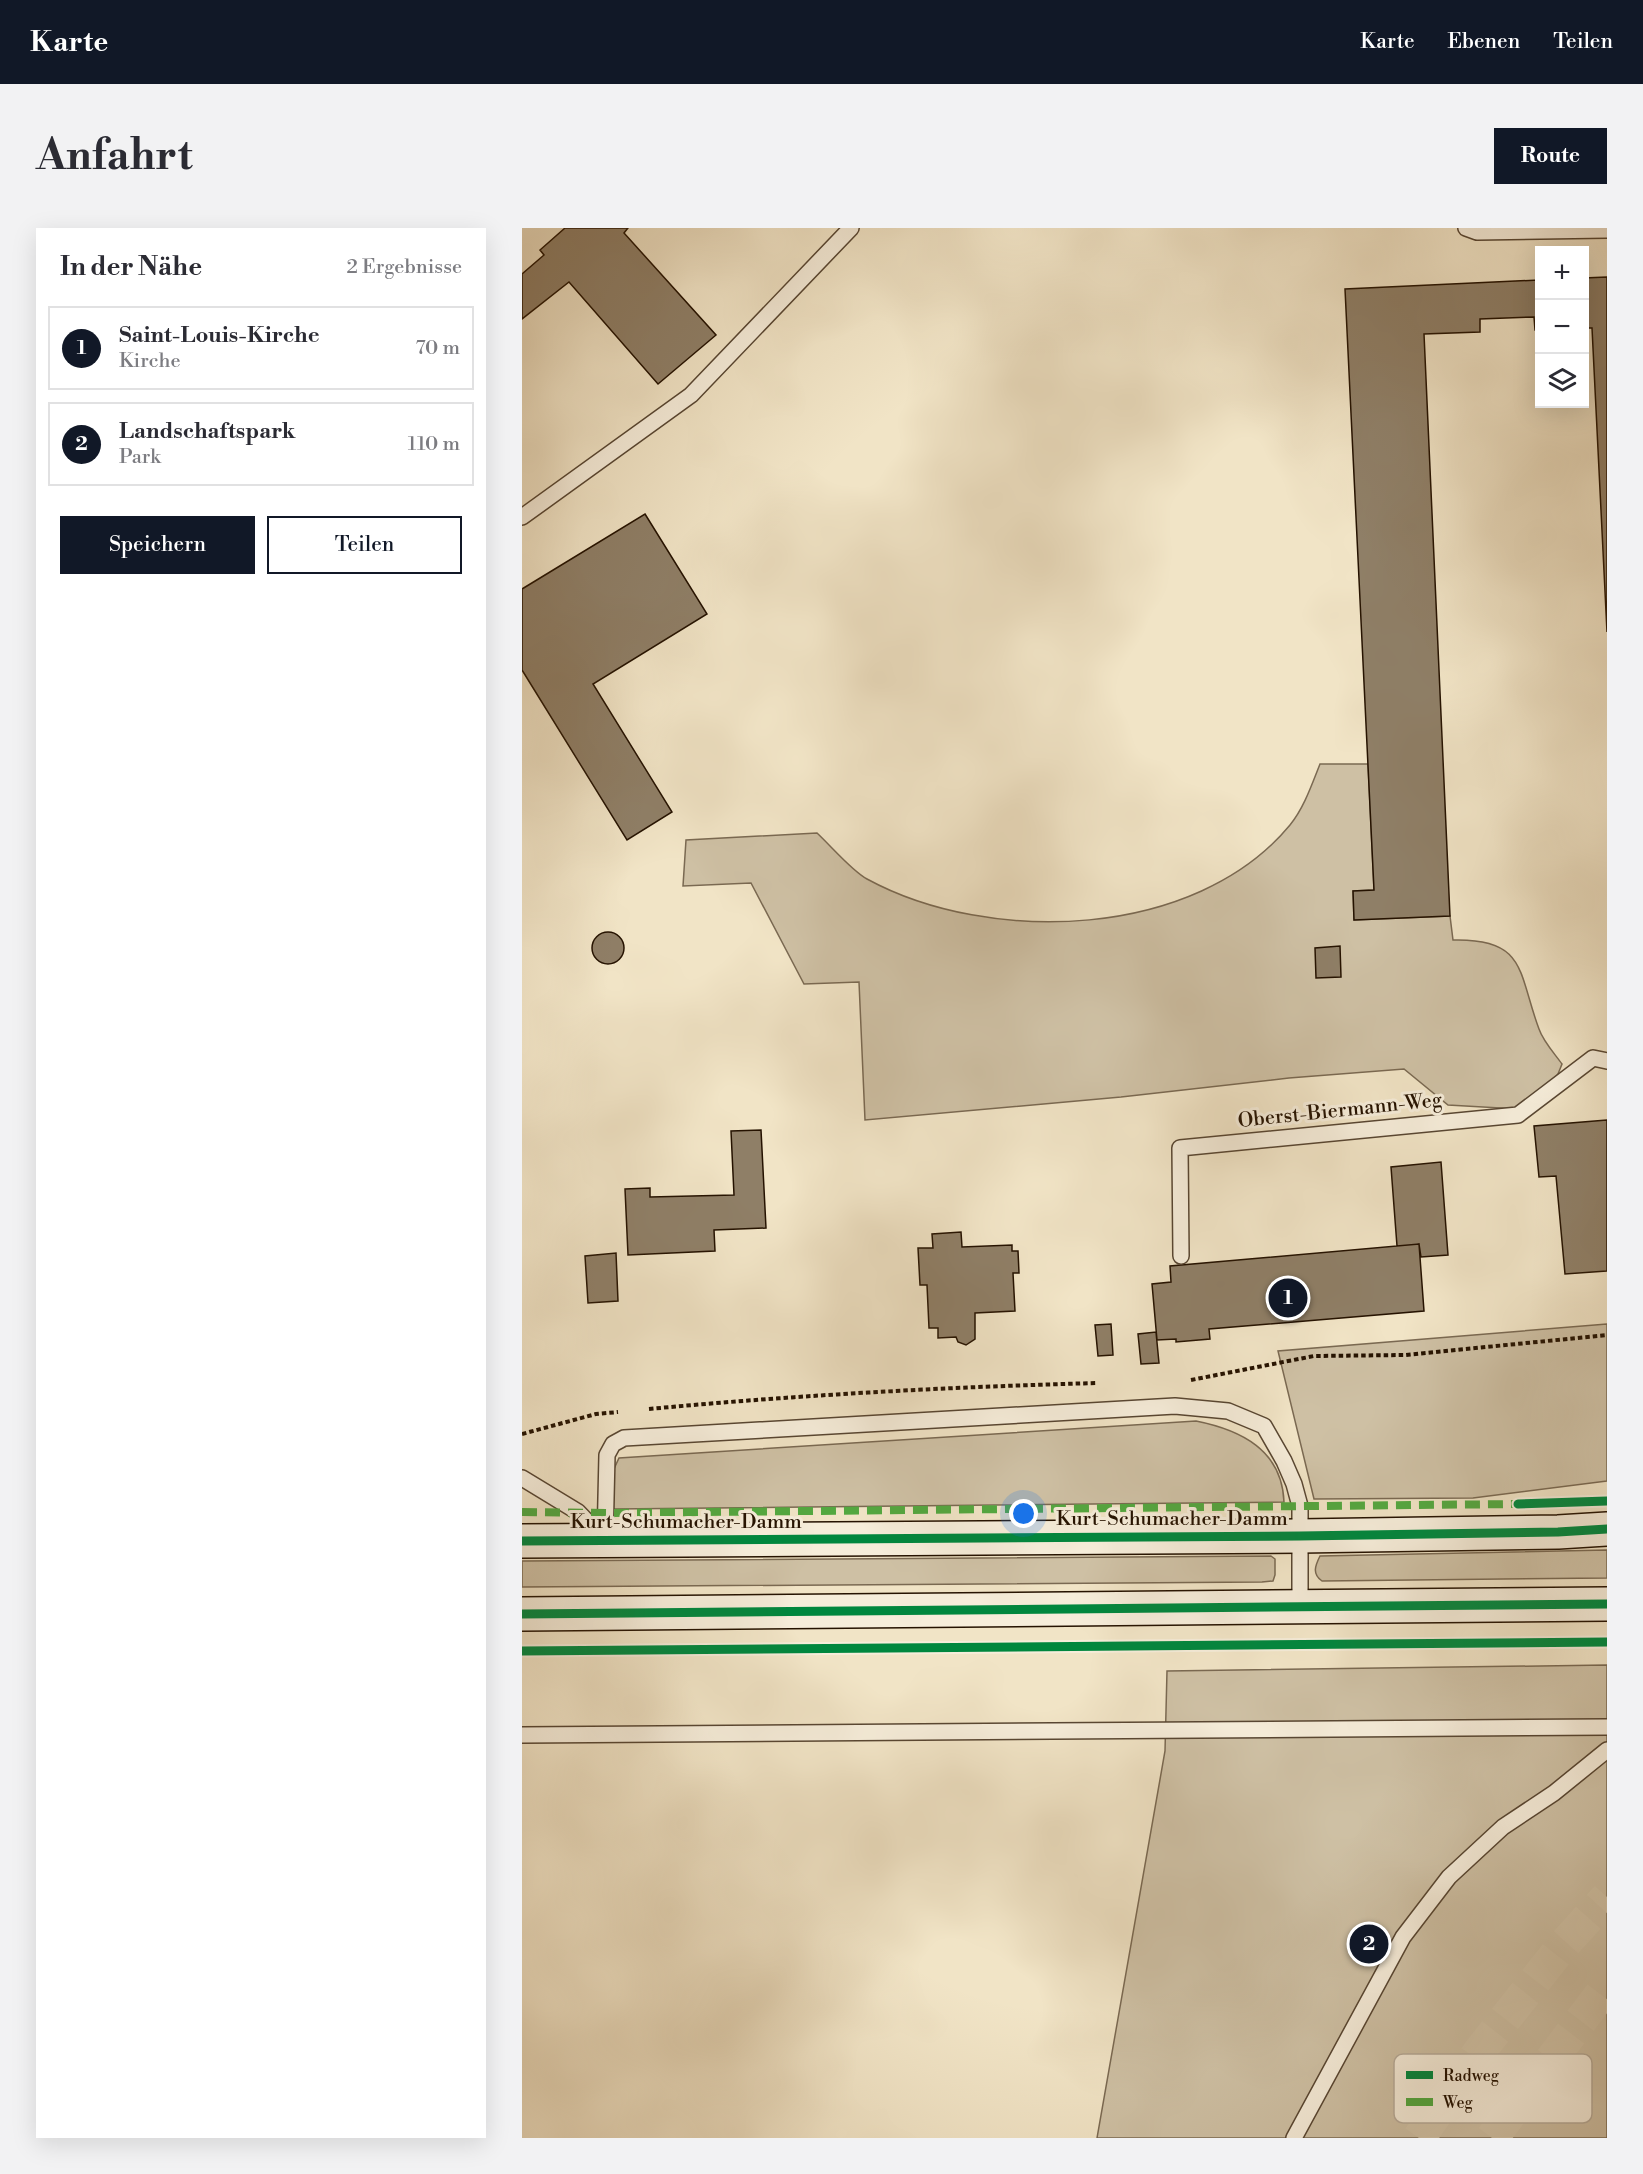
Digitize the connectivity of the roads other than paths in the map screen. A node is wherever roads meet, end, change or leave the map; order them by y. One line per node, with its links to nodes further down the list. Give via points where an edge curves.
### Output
1 (850, 228): 4 (lane, via 691,395)
2 (1466, 228): 3 (lane, via 1477,232)
3 (1607, 230)
4 (522, 517)
5 (1600, 1059): 6 (lane, Oberst-Biermann-Weg, via 1518,1115 1180,1148)
6 (1181, 1256)
7 (522, 1478): 11 (lane, via 578,1512)
8 (1607, 1529): 9 (main road, Kurt-Schumacher-Damm)
9 (1300, 1536): 11 (main road, Kurt-Schumacher-Damm); 11 (lane, via 1300,1506 1294,1484 1264,1426 1228,1411 1175,1406 624,1438 613,1444 607,1455); 13 (lane)
10 (522, 1541): 11 (main road, Kurt-Schumacher-Damm)
11 (605, 1541)
12 (1607, 1604): 13 (main road)
13 (1300, 1607): 14 (main road)
14 (522, 1614)
15 (1607, 1727): 16 (lane)
16 (522, 1735)
17 (1607, 1750): 18 (lane, via 1554,1793 1503,1827 1449,1877 1403,1937)
18 (1294, 2138)

